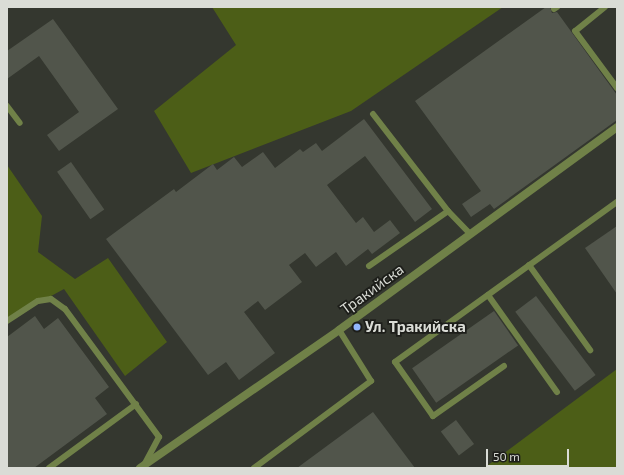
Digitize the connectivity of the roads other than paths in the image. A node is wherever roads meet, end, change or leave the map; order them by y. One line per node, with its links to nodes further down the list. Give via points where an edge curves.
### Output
1 (605, 7): 2 (lane, via 575,31)
2 (617, 88)
3 (7, 106): 5 (lane)
4 (374, 114): 8 (lane)
5 (20, 123)
6 (617, 127): 9 (street, Тракийска)
7 (617, 202): 10 (lane)
8 (448, 211): 9 (lane); 11 (lane)
9 (470, 234): 14 (street, Тракийска)
10 (530, 265): 12 (lane); 15 (lane)
11 (369, 266)
12 (488, 295): 16 (lane, via 395,362 433,416); 17 (lane)
13 (7, 321): 18 (lane, via 38,301 51,299 65,309)
14 (339, 330): 20 (street, Тракийска); 21 (lane, via 371,381)
15 (590, 350)
16 (504, 366)
17 (557, 392)
18 (136, 404): 19 (lane); 20 (lane, via 159,437 154,450)
19 (49, 468)
20 (141, 468)
21 (254, 468)

